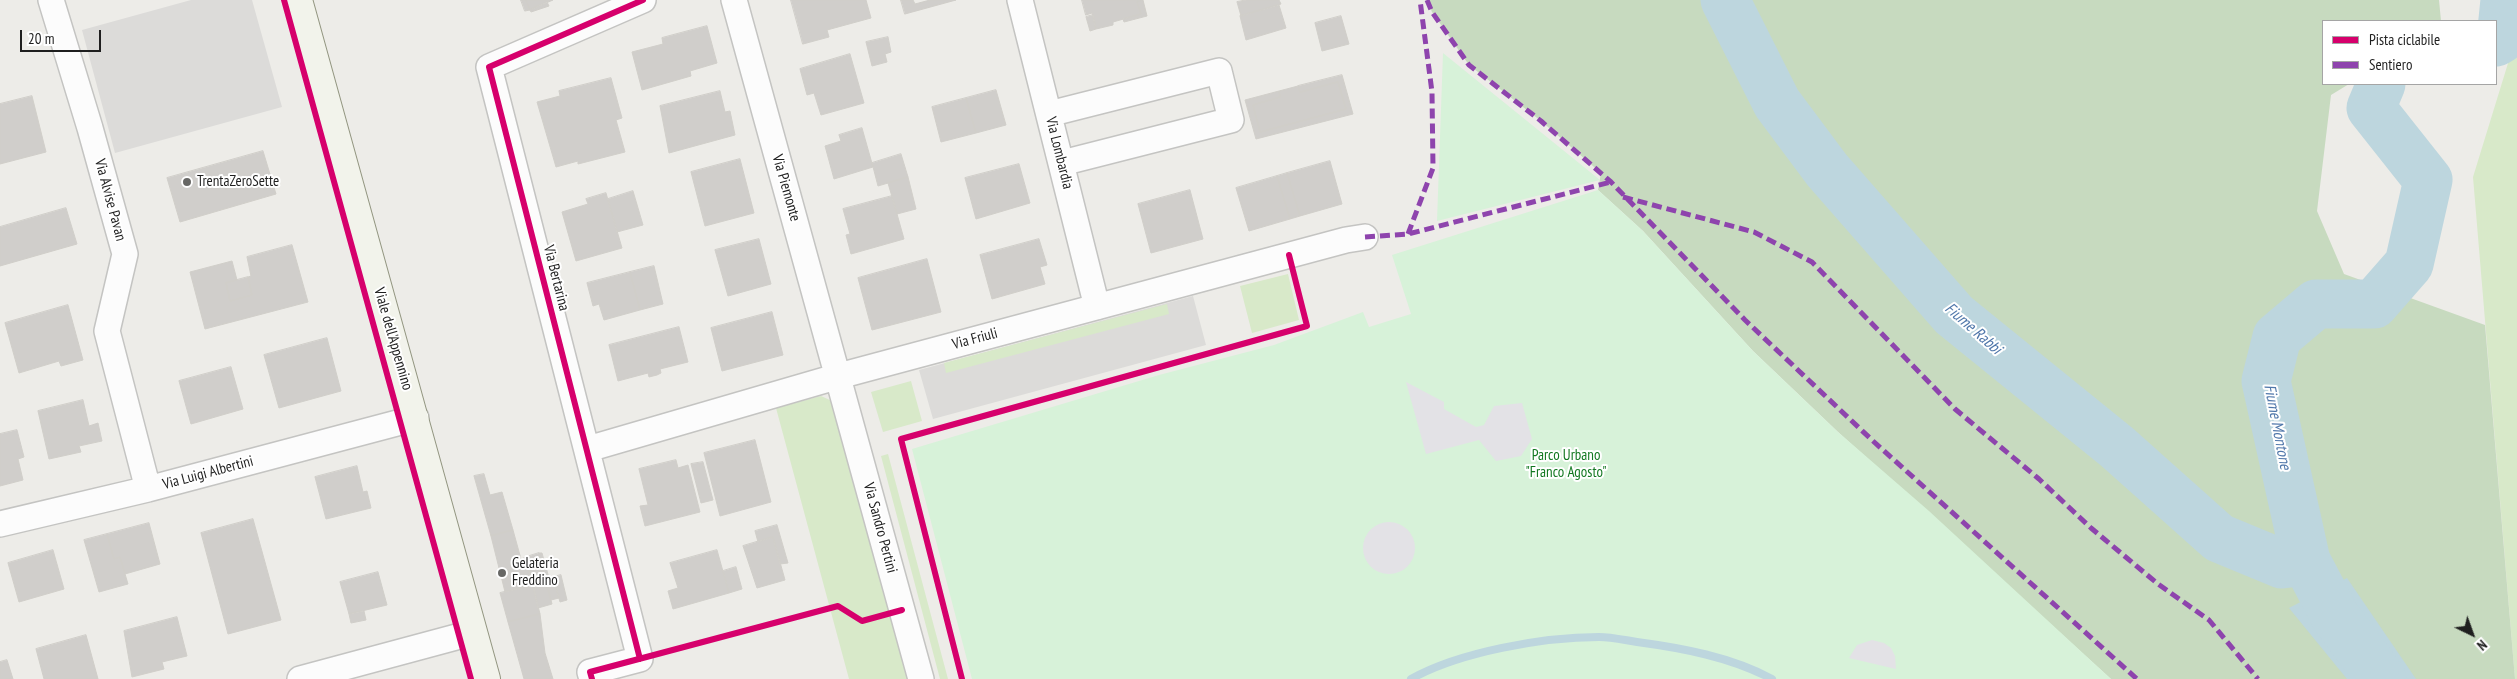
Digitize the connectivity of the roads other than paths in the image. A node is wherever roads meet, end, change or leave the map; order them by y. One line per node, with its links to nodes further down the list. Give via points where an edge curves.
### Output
1 (51, 0): 13 (street, Via Alvise Pavan, via 125,254 107,332)
2 (298, 0): 11 (main road, Viale dell'Appennino)
3 (643, 0): 12 (street, Via Bertarina, via 489,67)
4 (734, 0): 10 (street, Via Piemonte)
5 (1020, 0): 6 (street, Via Lombardia)
6 (1049, 114): 7 (street, Via Lombardia); 7 (street, via 1219,71 1231,120)
7 (1062, 163): 9 (street, Via Lombardia)
8 (1365, 237): 9 (street, Via Friuli)
9 (1097, 307): 10 (street, Via Friuli)
10 (839, 376): 12 (street, Via Friuli); 19 (street, Via Sandro Pertini)
11 (416, 418): 13 (street, Via Luigi Albertini); 15 (main road, Viale dell'Appennino)
12 (588, 449): 18 (street, Via Bertarina, via 640,659 590,672)
13 (148, 488): 14 (street, Via Luigi Albertini)
14 (0, 524)
15 (474, 636): 16 (street, via 460,636); 17 (main road, Viale dell'Appennino)
16 (300, 679)
17 (486, 679)
18 (592, 679)
19 (921, 679)

